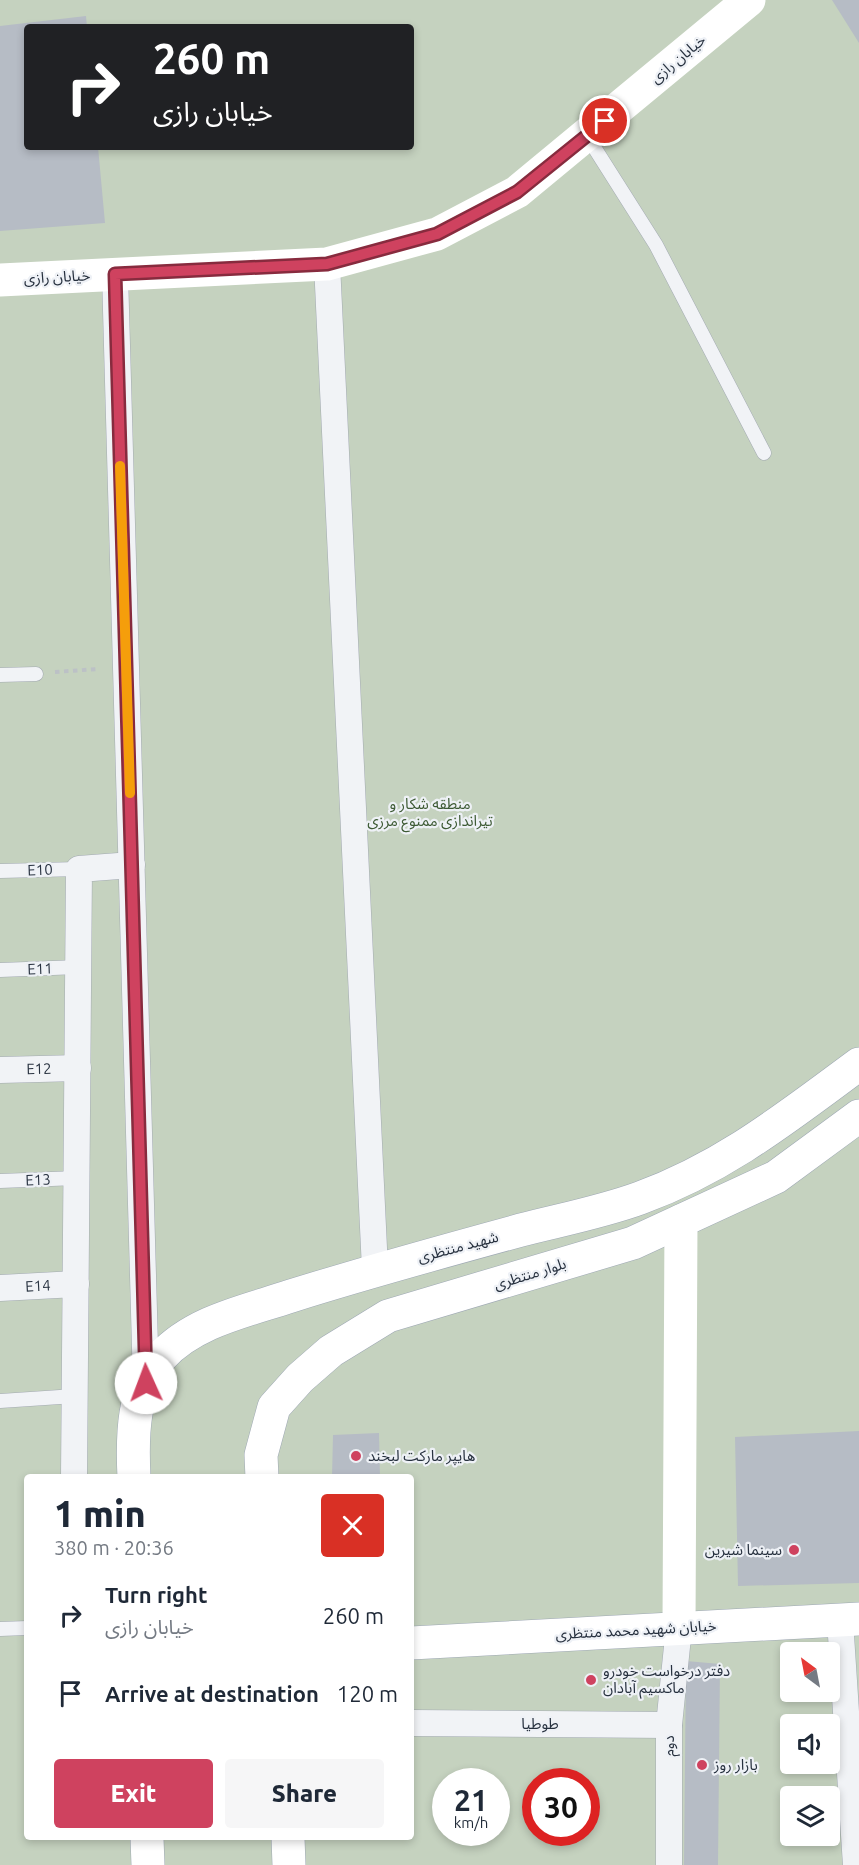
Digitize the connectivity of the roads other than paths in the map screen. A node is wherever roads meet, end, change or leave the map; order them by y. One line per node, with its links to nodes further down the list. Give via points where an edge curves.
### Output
1 (749, 0): 2 (main road, خیابان رازی)
2 (586, 136): 3 (main road, خیابان رازی, via 517,192 437,234); 6 (lane, via 656,245)
3 (327, 264): 4 (main road, خیابان رازی); 21 (street)
4 (115, 274): 5 (main road, خیابان رازی); 9 (street)
5 (0, 280)
6 (764, 453)
7 (36, 674): 8 (lane)
8 (0, 675)
9 (132, 865): 10 (street); 24 (street)
10 (79, 869): 11 (lane, E10); 12 (street)
11 (0, 871)
12 (79, 967): 13 (lane, E11); 15 (street)
13 (0, 970)
14 (859, 1064): 21 (main road, شهید منتظری, via 750,1144 693,1177 638,1199)
15 (78, 1068): 16 (street, E12); 18 (street)
16 (0, 1070)
17 (859, 1116): 20 (main road, بلوار منتظری, via 776,1177)
18 (77, 1178): 19 (lane, E13); 22 (street)
19 (0, 1181)
20 (681, 1221): 29 (main road, بلوار منتظری, via 633,1243 388,1316 331,1351 274,1407 261,1455); 31 (main road)
21 (375, 1269): 24 (main road, شهید منتظری, via 218,1320 186,1335 160,1358)
22 (76, 1284): 23 (street, E14); 25 (street)
23 (0, 1288)
24 (146, 1383): 28 (main road, شهید منتظری, via 140,1394 132,1438)
25 (75, 1396): 26 (lane); 27 (street)
26 (0, 1401)
27 (74, 1474)
28 (134, 1474)
29 (262, 1474)
30 (849, 1620): 31 (main road, خیابان شهید محمد منتظری); 42 (street)
31 (680, 1627): 34 (main road, خیابان شهید محمد منتظری); 36 (street, دوم)
32 (24, 1628): 33 (lane)
33 (0, 1629)
34 (414, 1643)
35 (414, 1723): 36 (street, طوطیا)
36 (669, 1725): 41 (street, دوم)
37 (147, 1840): 39 (main road)
38 (288, 1840): 40 (main road)
39 (148, 1865)
40 (290, 1865)
41 (669, 1865)
42 (856, 1865)

